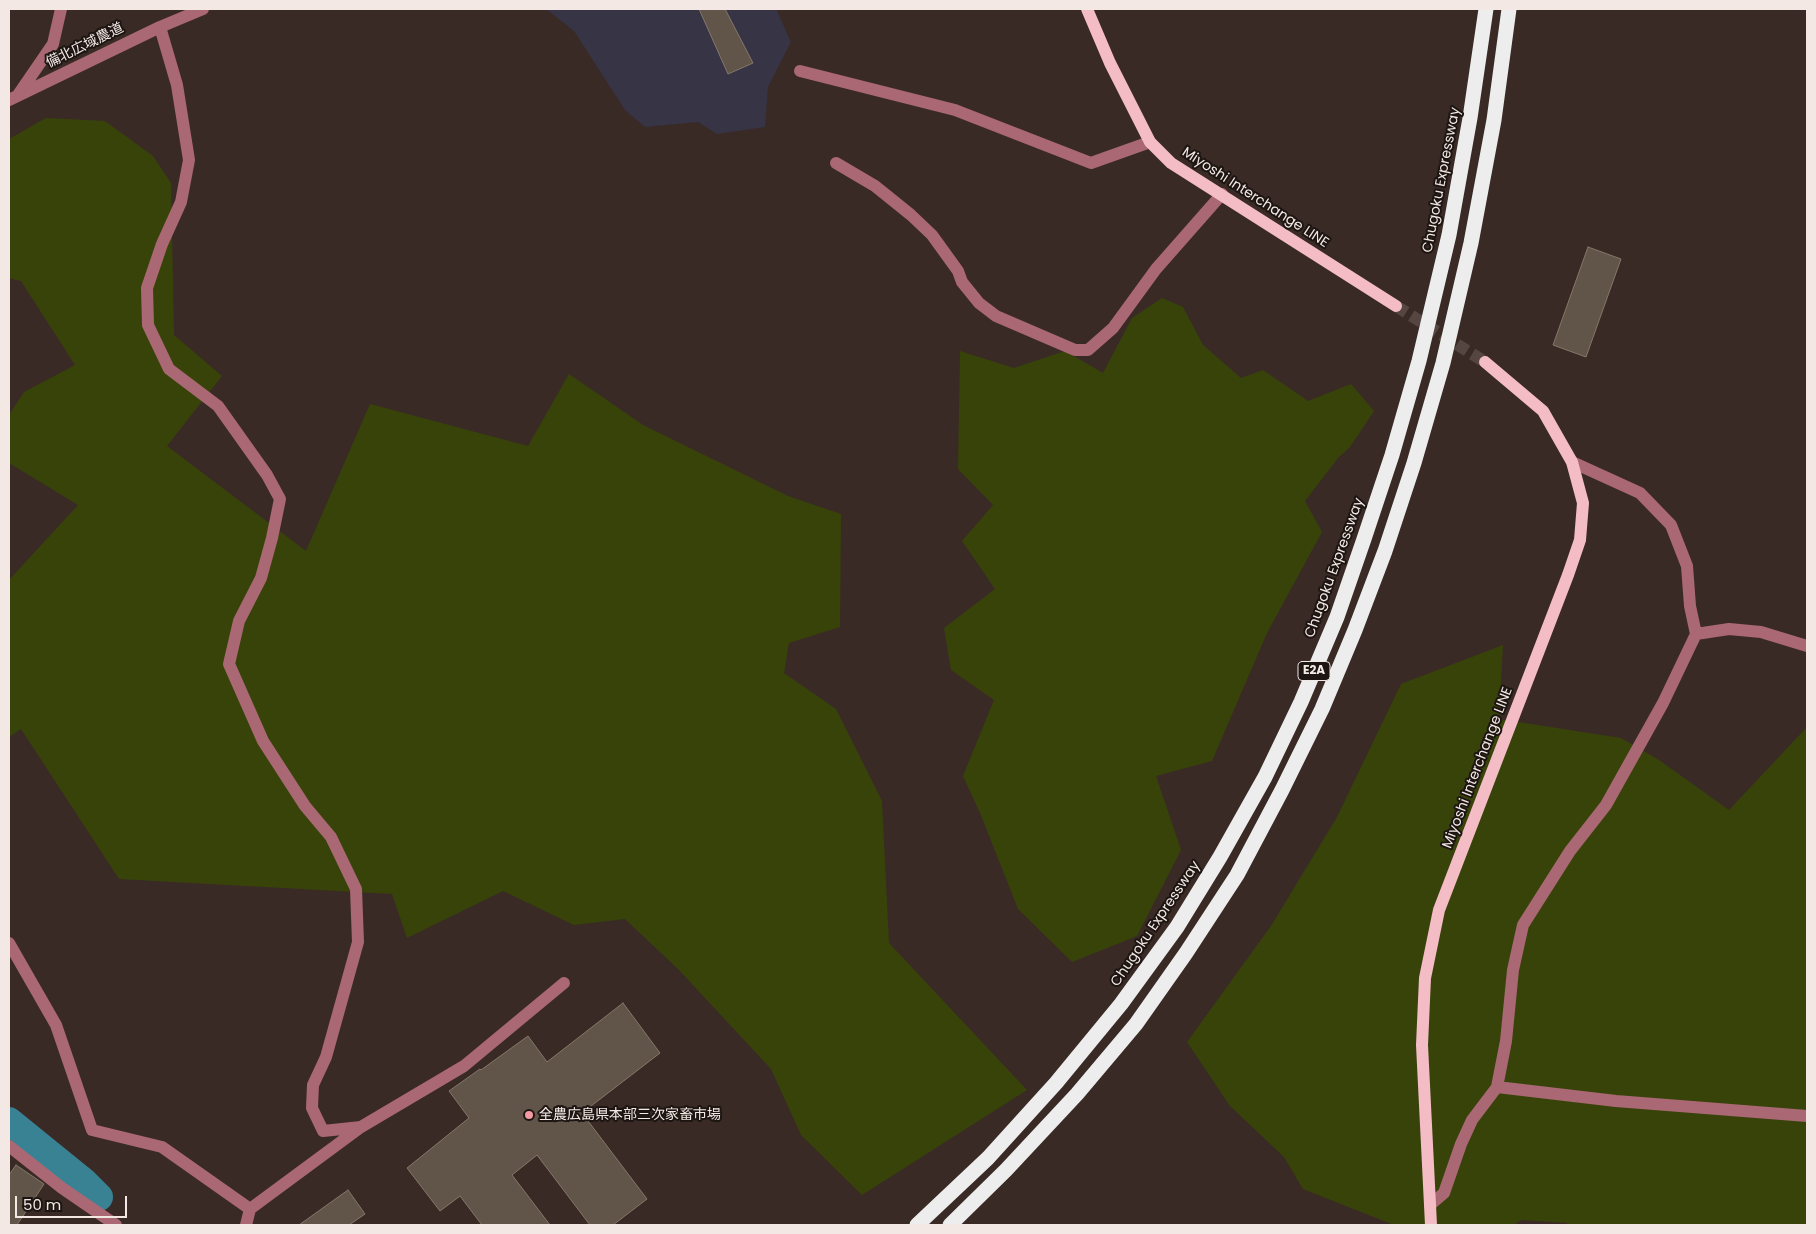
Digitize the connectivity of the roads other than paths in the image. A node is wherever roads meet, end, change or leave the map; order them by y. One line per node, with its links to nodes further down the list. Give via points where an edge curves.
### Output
1 (61, 9): 8 (street, via 53,44)
2 (203, 9): 6 (street, 備北広域農道)
3 (1087, 9): 9 (main road, Miyoshi Interchange LINE)
4 (1486, 9): 27 (highway, Chugoku Expressway / E2A, via 1451,225 1419,361 1364,539 1337,617 1301,702 1220,857 1177,927 1121,1004 988,1158)
5 (1509, 9): 28 (highway, E2A, via 1494,120 1471,243 1443,363 1384,551 1322,709 1237,874 1136,1024 1077,1094)
6 (160, 27): 8 (street, 備北広域農道); 21 (street, via 177,85 189,160 181,202 147,288 148,325 168,369 218,406 268,474 280,499 261,578 239,621 229,664 263,741 305,806 331,837 356,889 358,942 326,1056 313,1085 312,1108 323,1131)
7 (800, 71): 9 (street, via 955,110 1091,162)
8 (13, 97)
9 (1150, 142): 11 (main road, Miyoshi Interchange LINE, via 1171,162)
10 (836, 164): 11 (street, via 875,186 932,235 979,303 996,316 1074,350 1088,350 1113,328 1156,269)
11 (1222, 194): 12 (main road, Miyoshi Interchange LINE)
12 (1396, 306)
13 (1485, 362): 14 (main road, Miyoshi Interchange LINE, via 1543,410)
14 (1572, 462): 15 (street, via 1640,493 1671,525 1687,566); 23 (main road, Miyoshi Interchange LINE, via 1583,503 1580,540 1439,910 1425,978 1422,1045)
15 (1696, 634): 16 (street, via 1729,629 1753,631); 19 (street, via 1663,703 1606,805 1570,850 1523,925 1513,970 1506,1041)
16 (1807, 646)
17 (9, 943): 24 (street, via 56,1025 92,1130 162,1147)
18 (564, 983): 21 (street, via 464,1066)
19 (1497, 1087): 20 (street, via 1616,1101); 23 (street, via 1472,1120 1444,1193)
20 (1807, 1116)
21 (361, 1127): 24 (street)
22 (9, 1146): 25 (street)
23 (1430, 1206): 29 (main road, Miyoshi Interchange LINE)
24 (250, 1209): 26 (street)
25 (116, 1225)
26 (246, 1225)
27 (917, 1225)
28 (950, 1225)
29 (1431, 1225)

